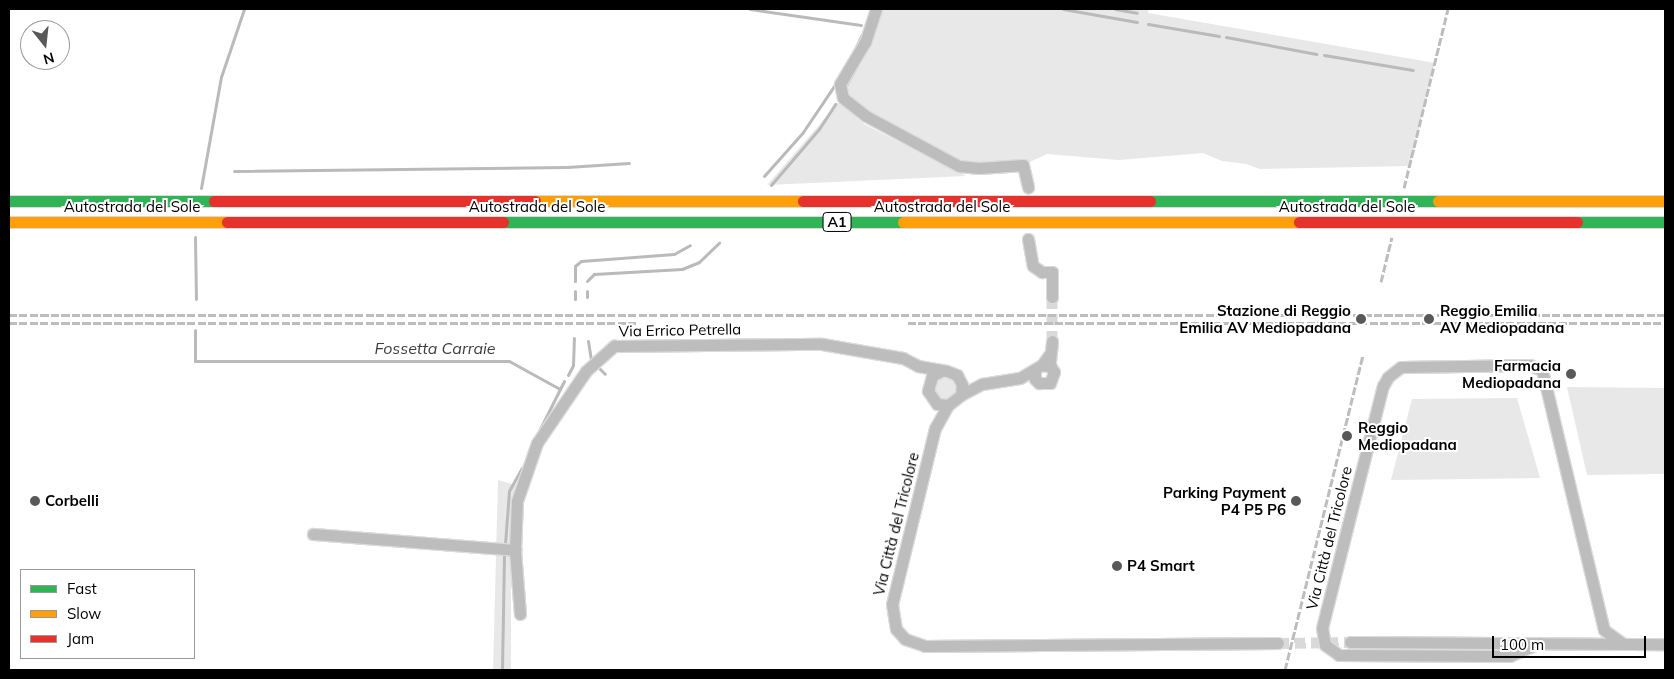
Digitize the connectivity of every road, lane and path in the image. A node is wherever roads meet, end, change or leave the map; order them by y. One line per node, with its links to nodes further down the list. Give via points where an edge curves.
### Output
1 (876, 9): 2 (street, via 865,42 840,84 843,98 866,116 959,166 1023,165)
2 (1028, 187)
3 (9, 201): 4 (highway, Autostrada del Sole / A1)
4 (1665, 201)
5 (9, 222): 6 (highway, Autostrada del Sole / A1)
6 (1665, 222)
7 (1028, 239): 8 (street, via 1033,266 1042,272 1052,272)
8 (1052, 298)
9 (1052, 341): 13 (street, via 1043,368 1020,378)
10 (918, 366): 11 (street, Via Errico Petrella); 14 (street); 20 (street, Via Errico Petrella, via 903,358 822,344 614,346 586,371 537,443 517,501)
11 (942, 371): 12 (street, via 952,372); 14 (street, via 932,376)
12 (960, 379): 13 (street); 15 (street)
13 (982, 384): 15 (street)
14 (928, 386): 16 (street)
15 (961, 395): 17 (street)
16 (933, 401): 17 (street); 18 (street)
17 (948, 405): 18 (street)
18 (935, 428): 23 (street, Via Città del Tricolore, via 892,604 896,629 905,640 925,646)
19 (313, 534): 20 (street)
20 (516, 550): 21 (street, Via Errico Petrella)
21 (520, 614)
22 (1350, 642): 24 (street)
23 (1278, 643)
24 (1539, 643): 25 (street, Via Città del Tricolore); 25 (street, Via Città del Tricolore, via 1510,656 1346,656 1332,653 1325,644 1323,625 1383,386 1388,377 1401,367 1530,365 1542,370 1604,630)
25 (1622, 643): 26 (street, Via Città del Tricolore)
26 (1665, 644)

